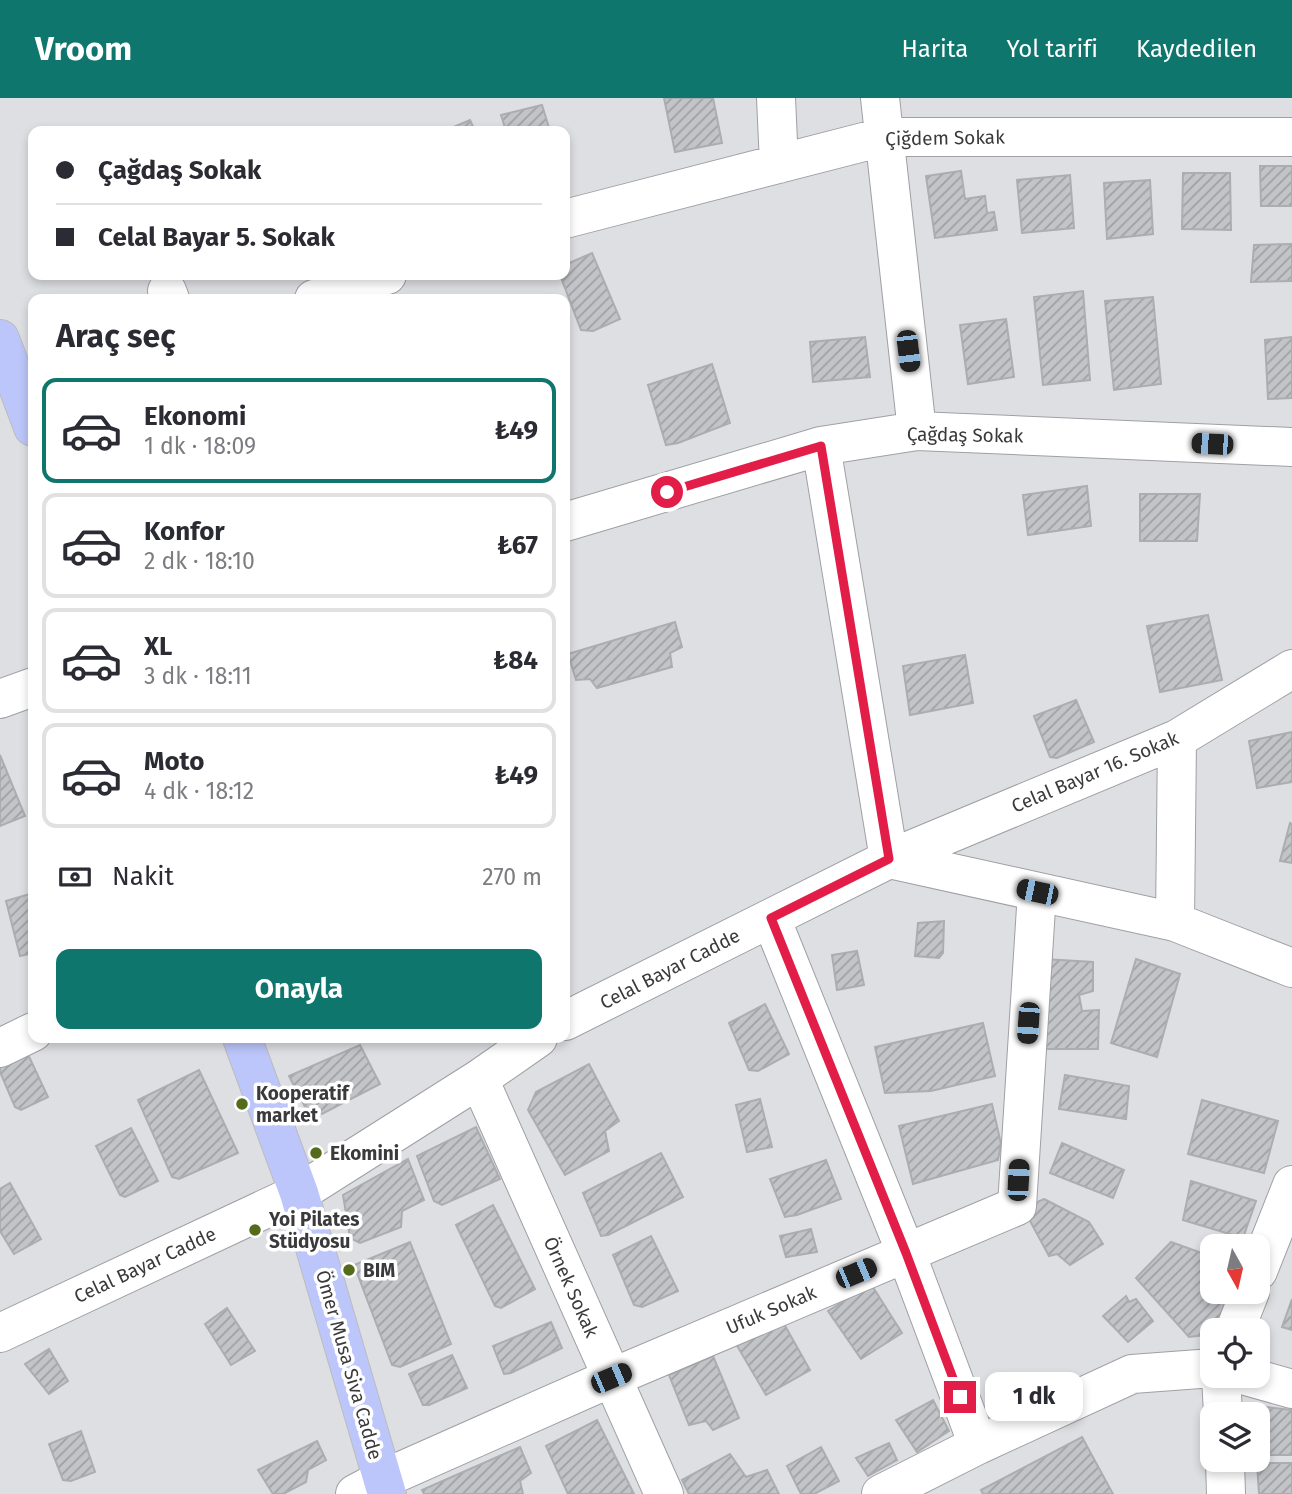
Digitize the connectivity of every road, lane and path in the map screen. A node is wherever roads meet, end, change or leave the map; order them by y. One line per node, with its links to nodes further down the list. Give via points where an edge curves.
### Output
1 (776, 98): 5 (street)
2 (880, 98): 3 (street)
3 (883, 137): 4 (street, Çiğdem Sokak); 5 (street, Çiğdem Sokak); 11 (street)
4 (1292, 137)
5 (779, 164): 6 (street, Çiğdem Sokak)
6 (570, 218)
7 (372, 280): 8 (street)
8 (329, 294)
9 (0, 339): 10 (main road)
10 (28, 414)
11 (918, 431): 12 (street, Çağdaş Sokak); 13 (street, Çağdaş Sokak)
12 (821, 446): 14 (street, Çağdaş Sokak); 19 (street)
13 (1292, 447)
14 (570, 521)
15 (1292, 669): 18 (street, Celal Bayar 16. Sokak)
16 (28, 689): 17 (street)
17 (0, 699)
18 (1177, 739): 19 (street, Celal Bayar 16. Sokak); 22 (street)
19 (889, 859): 20 (street); 21 (street, Celal Bayar Cadde)
20 (1037, 892): 22 (street); 33 (street, Ufuk Sokak, via 1017,1206)
21 (771, 918): 24 (street, Celal Bayar Cadde); 33 (street)
22 (1175, 922): 23 (street)
23 (1292, 968)
24 (570, 1018)
25 (28, 1034): 28 (street)
26 (244, 1043): 31 (main road, Ömer Musa Siva Cadde)
27 (531, 1043): 29 (street, Celal Bayar Cadde)
28 (0, 1048)
29 (479, 1079): 31 (street, Celal Bayar Cadde); 36 (street, Örnek Sokak)
30 (1292, 1185): 32 (street)
31 (299, 1193): 34 (street, Celal Bayar Cadde); 41 (main road, Ömer Musa Siva Cadde)
32 (1270, 1241)
33 (906, 1253): 36 (street, Ufuk Sokak); 39 (street)
34 (0, 1333)
35 (1200, 1369): 39 (street, via 1132,1374)
36 (611, 1378): 41 (street, Ufuk Sokak); 42 (street, Örnek Sokak)
37 (1270, 1383): 38 (street)
38 (1292, 1390)
39 (978, 1445): 43 (street)
40 (1225, 1472): 44 (street)
41 (375, 1489)
42 (664, 1494)
43 (881, 1494)
44 (1226, 1494)

